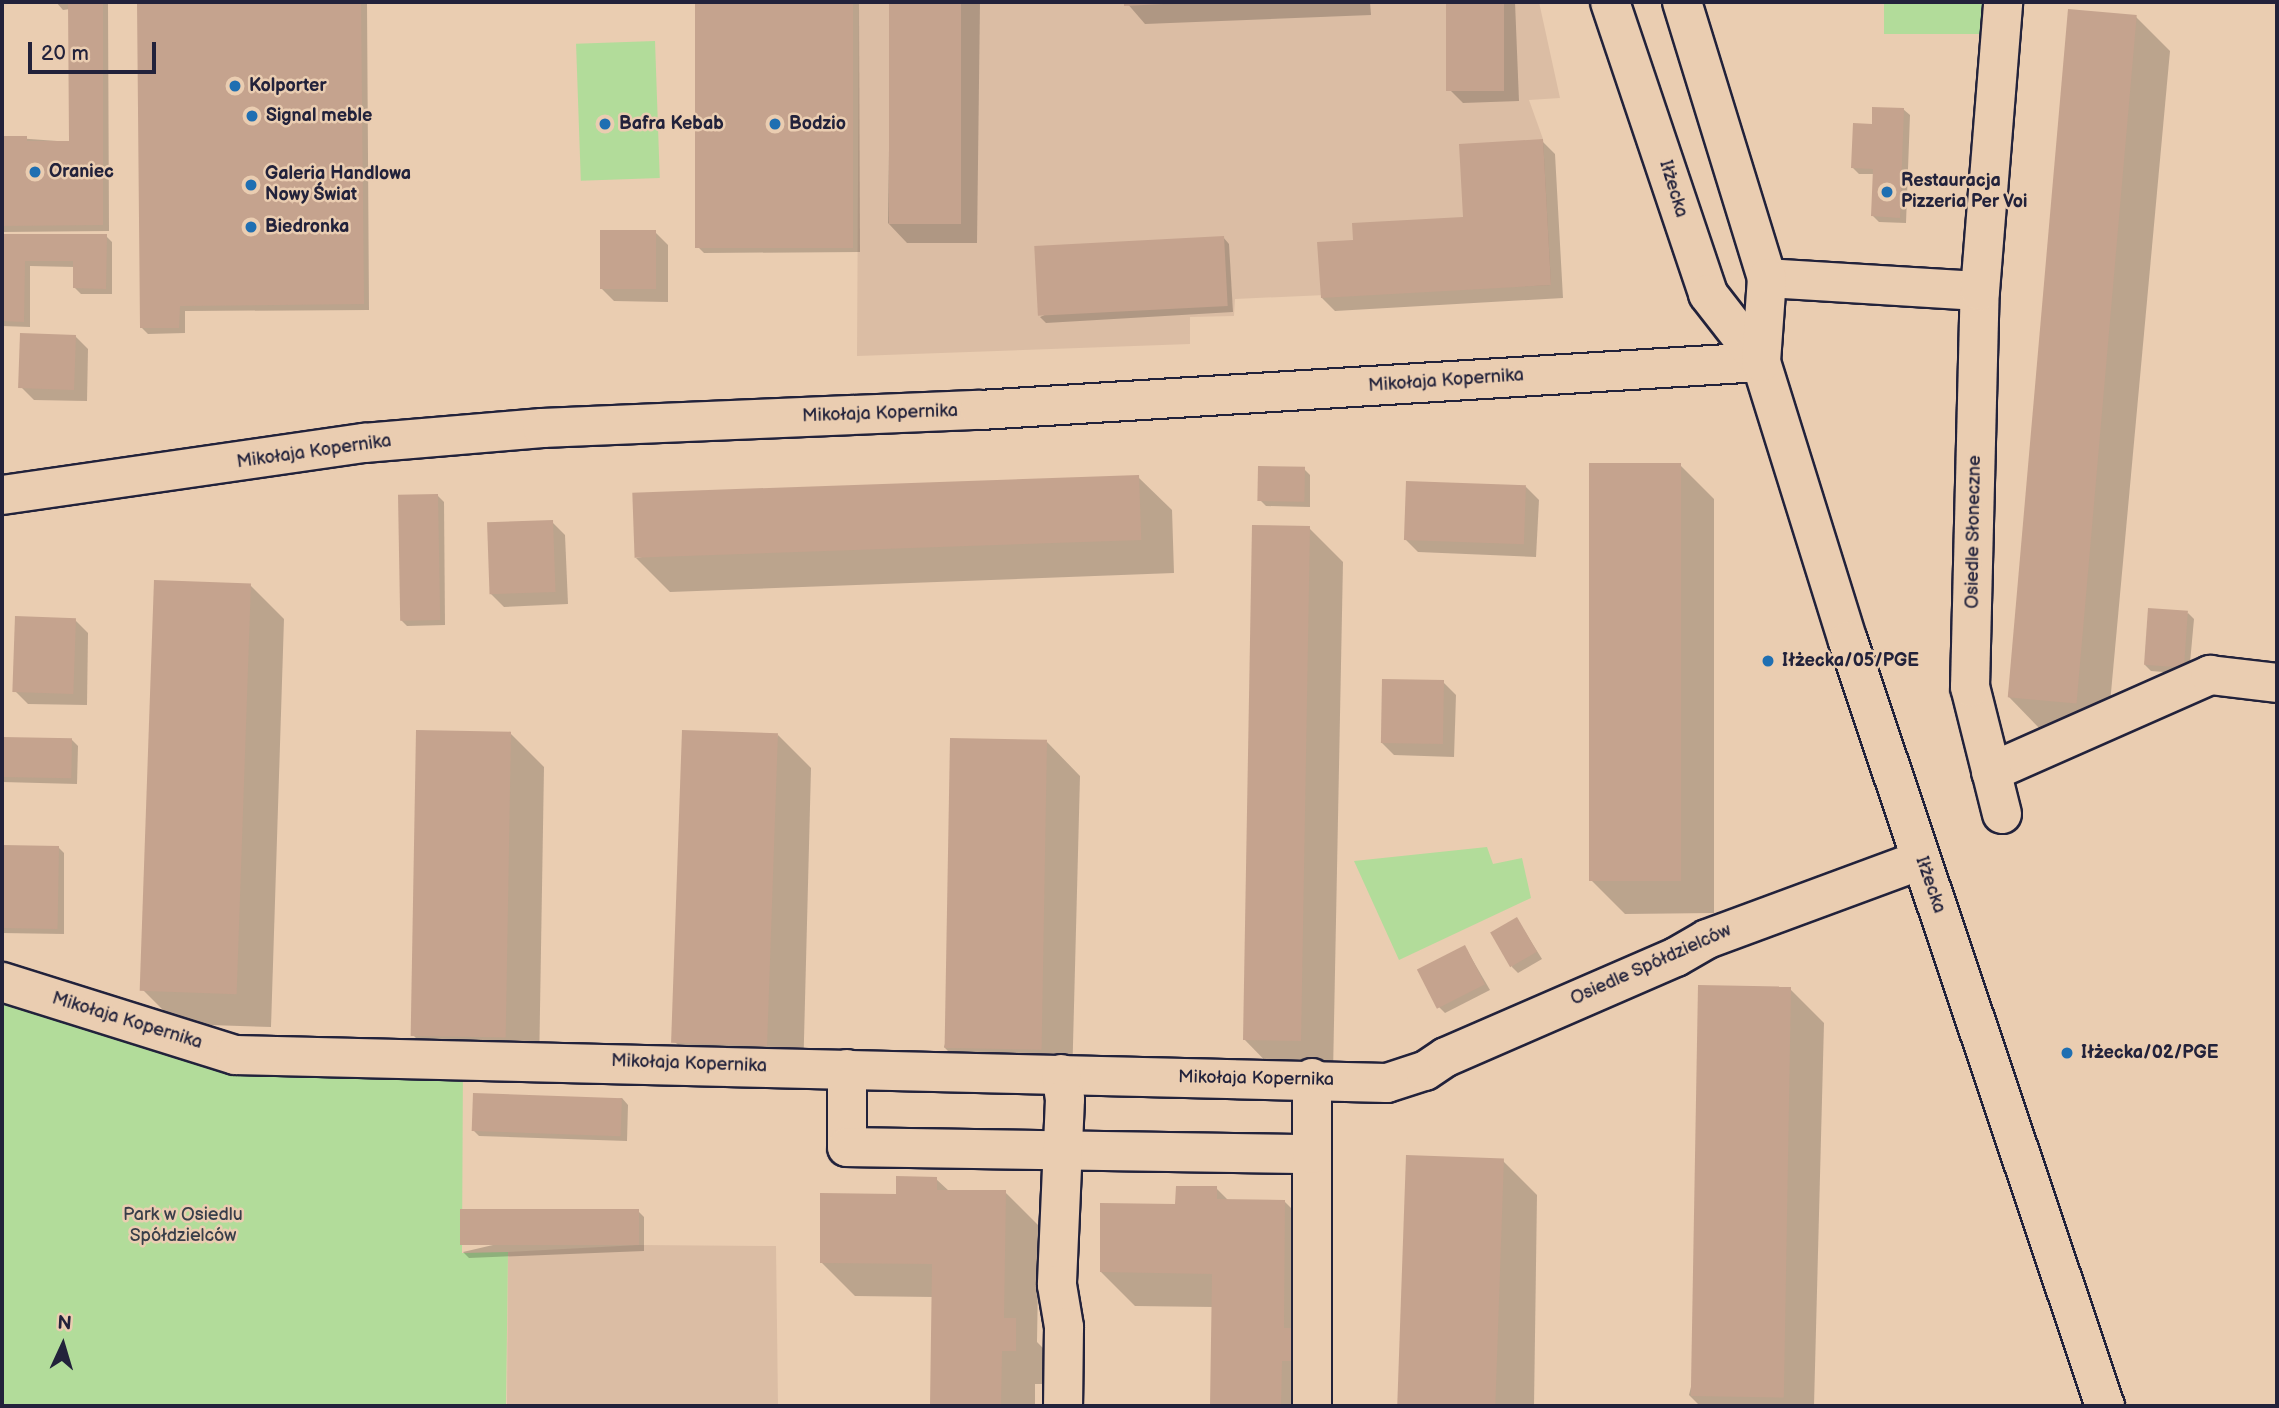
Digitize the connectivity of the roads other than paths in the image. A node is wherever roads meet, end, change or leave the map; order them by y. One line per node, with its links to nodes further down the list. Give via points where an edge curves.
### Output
1 (1610, 2): 6 (street, Iłżecka, via 1708,294)
2 (2003, 2): 5 (street, Osiedle Słoneczne)
3 (1685, 7): 4 (street, Iłżecka)
4 (1766, 278): 5 (street); 6 (street, Iłżecka)
5 (1980, 290): 9 (street, Osiedle Słoneczne, via 1970,687)
6 (1761, 362): 7 (street, Mikołaja Kopernika, via 1174,399 542,428 364,443); 11 (street, Iłżecka)
7 (2, 495)
8 (2277, 683): 9 (street, via 2210,675)
9 (1991, 772): 10 (street, Osiedle Słoneczne)
10 (2002, 814)
11 (1921, 860): 16 (street, Osiedle Spółdzielców, via 1707,939 1676,957 1446,1056 1425,1071); 21 (street, Iłżecka)
12 (2, 982): 13 (street, Mikołaja Kopernika, via 234,1055)
13 (847, 1069): 14 (street, Mikołaja Kopernika); 17 (street, via 846,1147)
14 (1061, 1074): 15 (street, Mikołaja Kopernika); 17 (street)
15 (1312, 1078): 16 (street, Mikołaja Kopernika); 18 (street)
16 (1387, 1083)
17 (1063, 1152): 18 (street); 19 (street, via 1057,1285 1064,1327)
18 (1312, 1154): 20 (street)
19 (1063, 1406)
20 (1312, 1406)
21 (2105, 1406)

